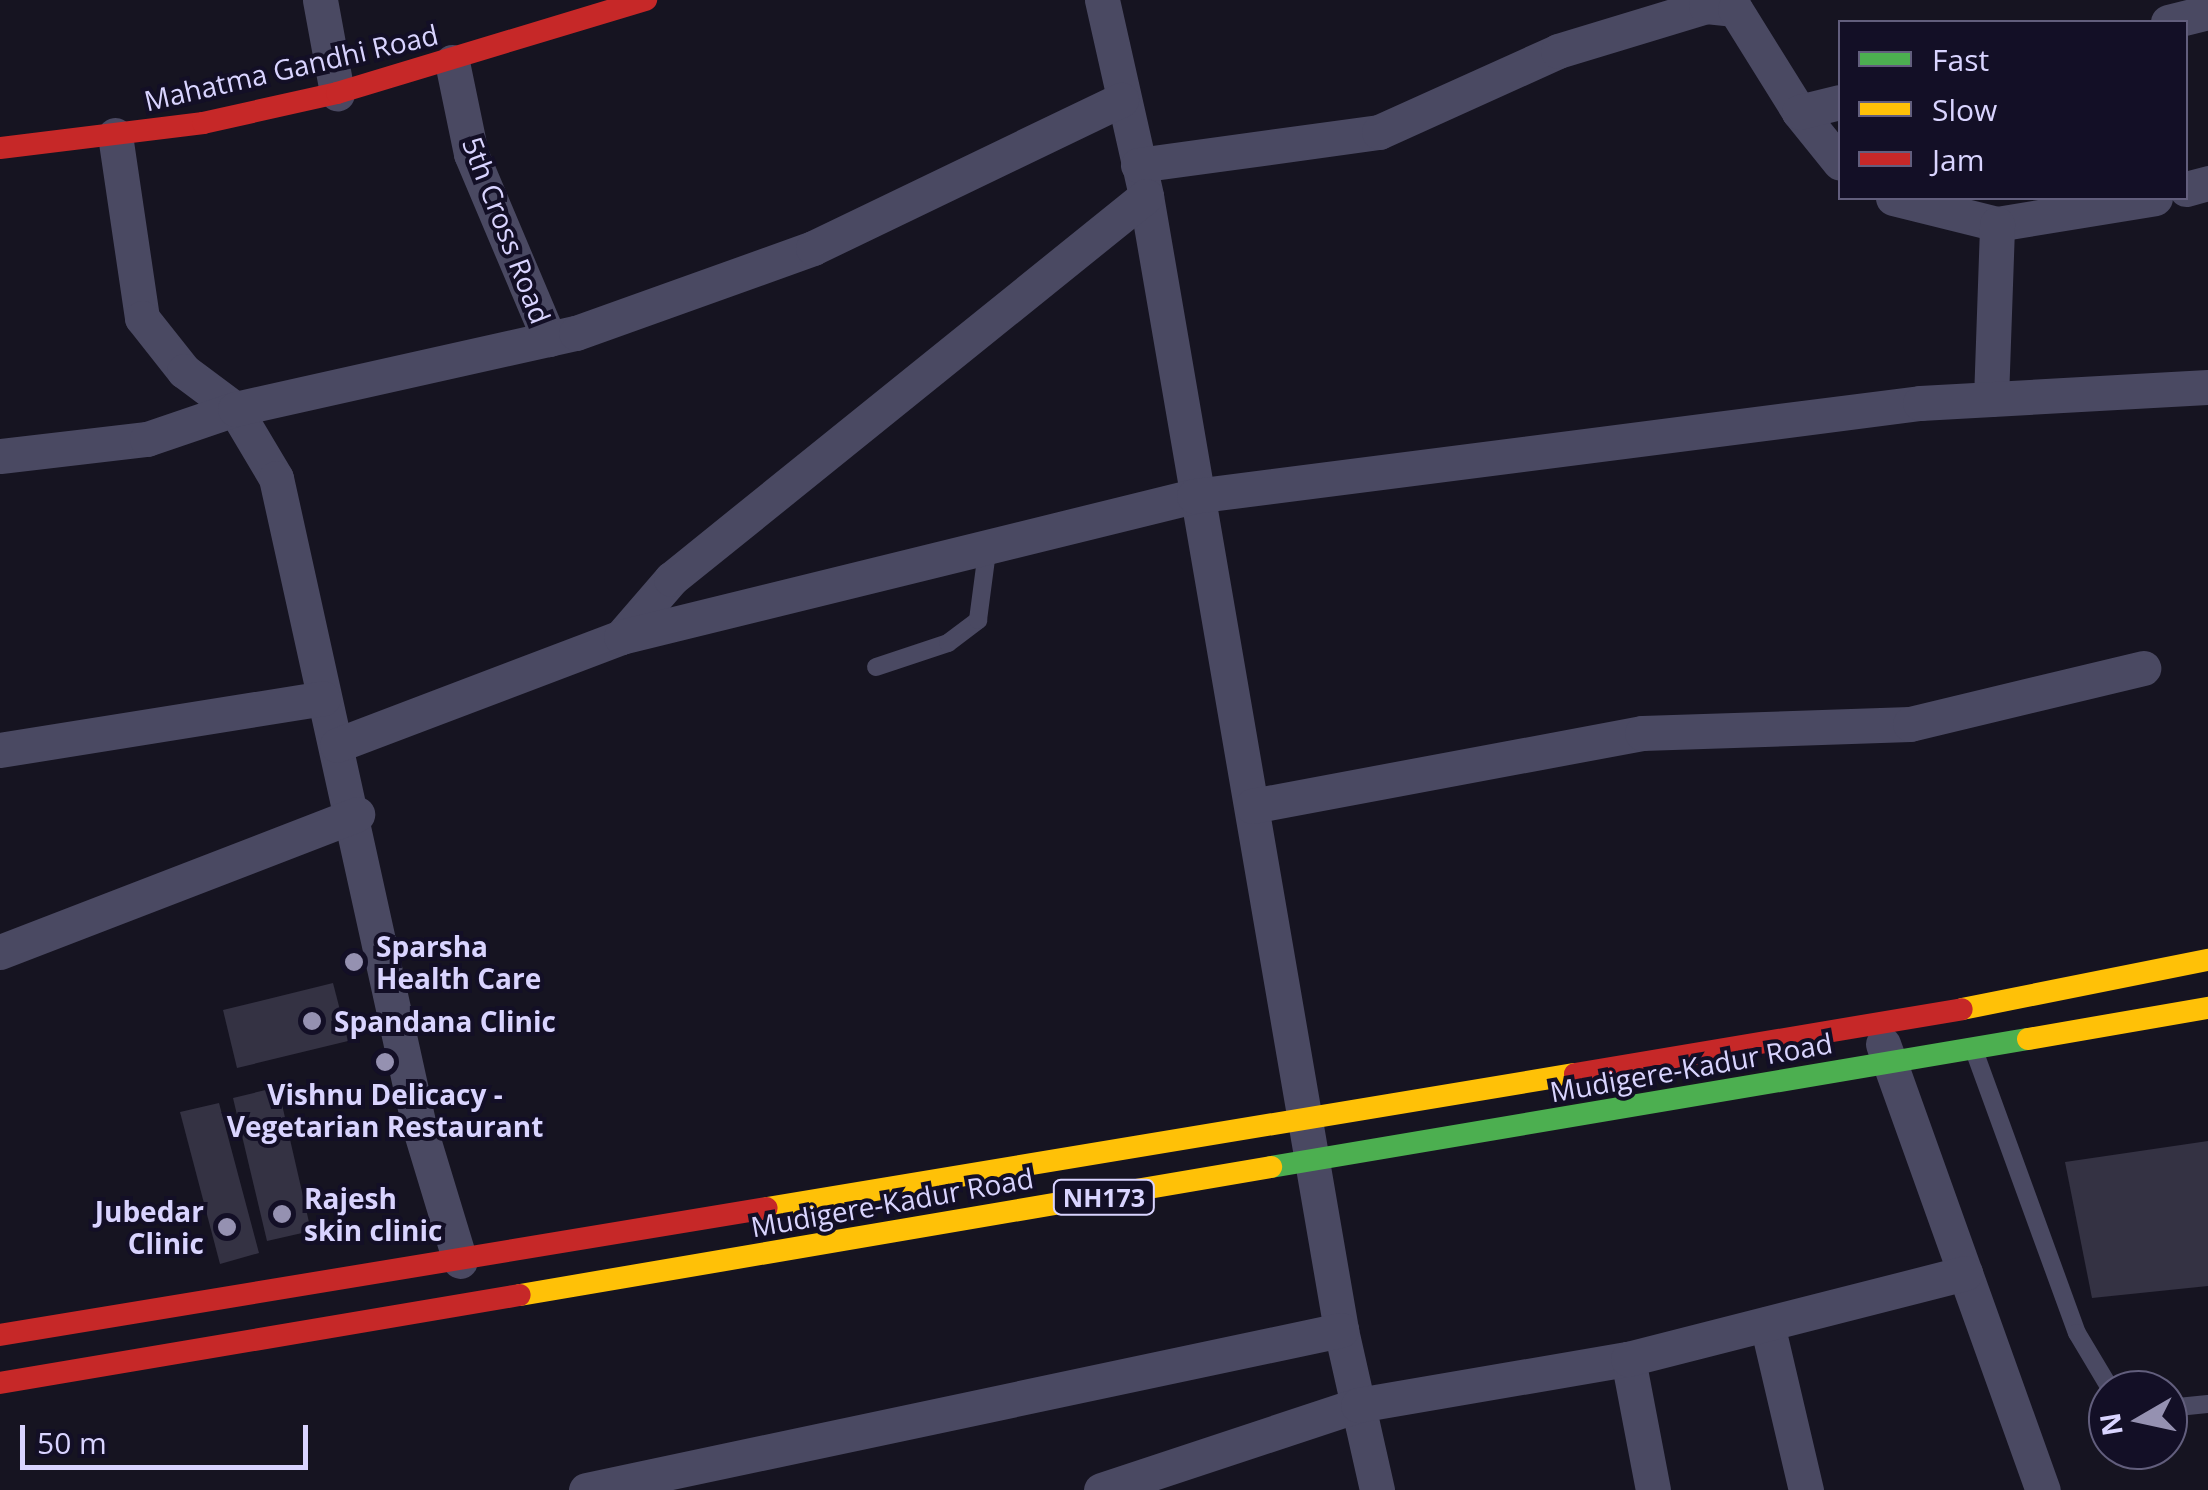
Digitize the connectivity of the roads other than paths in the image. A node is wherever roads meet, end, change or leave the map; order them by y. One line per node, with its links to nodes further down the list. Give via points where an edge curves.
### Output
1 (320, 0): 7 (street)
2 (646, 0): 6 (main road, Mahatma Gandhi Road)
3 (1102, 0): 8 (street)
4 (2208, 12): 5 (street)
5 (2176, 20)
6 (452, 62): 7 (main road, Mahatma Gandhi Road); 18 (street, 5th Cross Road, via 471,154)
7 (337, 92): 11 (main road, Mahatma Gandhi Road)
8 (1121, 100): 14 (street); 18 (street, via 813,248)
9 (1838, 102): 10 (street)
10 (1799, 112): 13 (street); 14 (street, via 1735,9 1706,6 1558,51 1379,132)
11 (115, 135): 12 (main road, Mahatma Gandhi Road); 21 (street, via 142,318 184,371)
12 (0, 148)
13 (1838, 161)
14 (1142, 181): 23 (street); 25 (street, via 672,579)
15 (1901, 200): 17 (street)
16 (2144, 200): 17 (street)
17 (1998, 224): 20 (street)
18 (549, 339): 21 (street)
19 (2208, 387): 20 (street)
20 (1990, 399): 23 (street)
21 (234, 409): 22 (street, via 147,438); 28 (street, via 276,478)
22 (0, 456)
23 (1194, 496): 24 (street); 31 (street)
24 (986, 552): 25 (street); 26 (lane, via 978,620 948,643)
25 (621, 638): 29 (street)
26 (876, 667)
27 (2143, 668): 31 (street, via 1910,724 1642,733)
28 (323, 698): 29 (street); 30 (street)
29 (337, 744): 32 (street)
30 (0, 750)
31 (1252, 806): 40 (street)
32 (356, 814): 33 (street); 42 (street, via 419,1126)
33 (0, 952)
34 (2208, 960): 36 (main road, Mudigere-Kadur Road / NH173)
35 (2208, 1008): 38 (main road, Mudigere-Kadur Road / NH173)
36 (1959, 1010): 37 (main road, Mudigere-Kadur Road / NH173); 38 (lane)
37 (1875, 1024): 39 (street); 40 (main road, Mudigere-Kadur Road / NH173)
38 (1974, 1051): 39 (main road, Mudigere-Kadur Road / NH173); 48 (lane, via 2078,1332)
39 (1890, 1063): 41 (main road, Mudigere-Kadur Road / NH173); 43 (street)
40 (1304, 1116): 41 (street); 42 (main road, Mudigere-Kadur Road / NH173)
41 (1312, 1161): 45 (street); 49 (main road, Mudigere-Kadur Road / NH173)
42 (460, 1261): 46 (main road, Mudigere-Kadur Road / NH173)
43 (1965, 1272): 44 (street); 56 (street)
44 (1767, 1324): 47 (street); 55 (street)
45 (1342, 1330): 50 (street); 51 (street)
46 (0, 1335)
47 (1628, 1358): 50 (street); 54 (street)
48 (2100, 1370)
49 (0, 1383)
50 (1358, 1405): 52 (street); 53 (street)
51 (586, 1490)
52 (1101, 1490)
53 (1377, 1490)
54 (1654, 1490)
55 (1806, 1490)
56 (2043, 1490)

